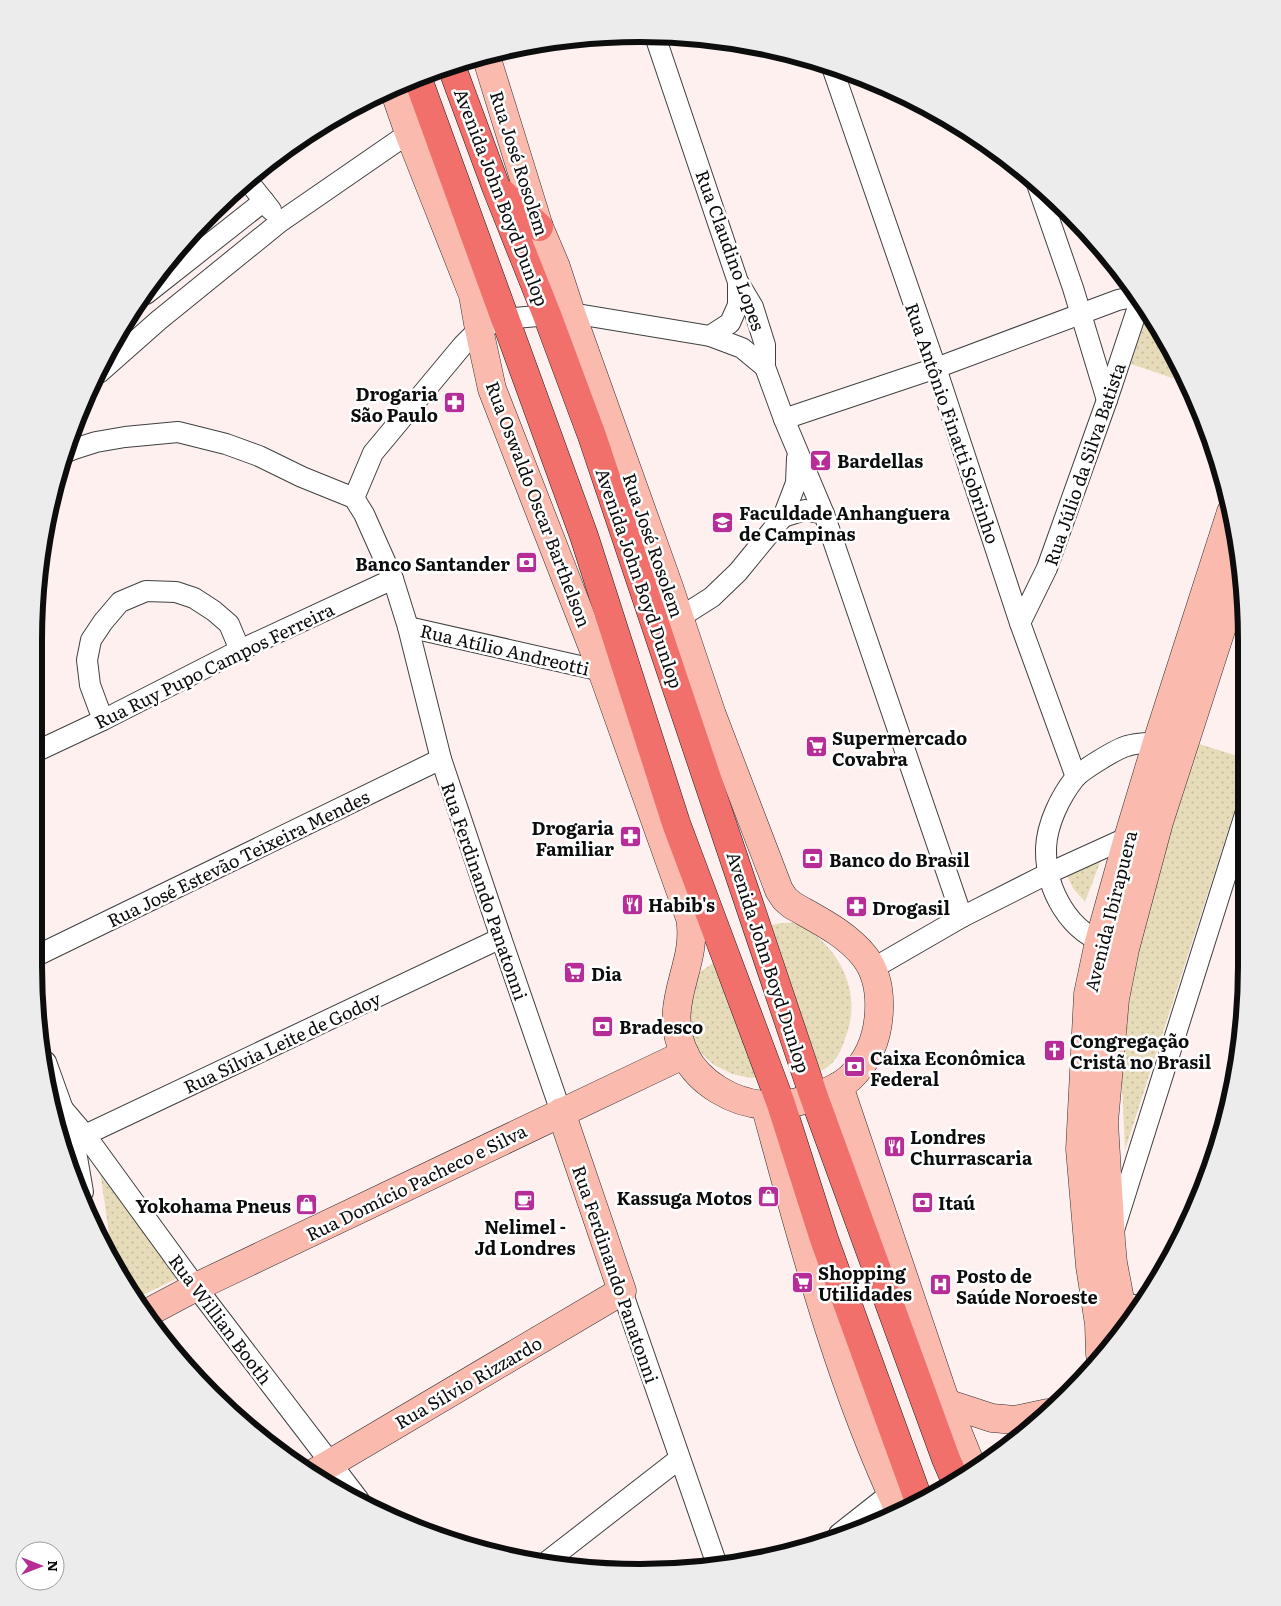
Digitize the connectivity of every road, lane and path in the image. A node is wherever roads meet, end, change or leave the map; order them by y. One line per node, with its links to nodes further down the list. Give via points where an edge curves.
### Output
1 (657, 43): 15 (street, Rua Claudino Lopes)
2 (488, 63): 13 (street, Rua José Rosolem)
3 (454, 72): 9 (main road, Avenida John Boyd Dunlop)
4 (834, 74): 25 (street, Rua Antônio Finatti Sobrinho)
5 (420, 85): 20 (main road, Avenida John Boyd Dunlop)
6 (396, 95): 7 (street, Rua Oswaldo Oscar Barthelson)
7 (409, 133): 12 (street); 21 (street, Rua Oswaldo Oscar Barthelson, via 473,295)
8 (252, 186): 11 (street)
9 (496, 187): 13 (main road); 18 (main road, Avenida John Boyd Dunlop)
10 (1041, 197): 19 (street)
11 (264, 201): 12 (street); 14 (street)
12 (280, 222): 23 (street)
13 (540, 227): 18 (street, Rua José Rosolem, via 556,267)
14 (162, 281)
15 (738, 282): 22 (street, via 738,305 730,323); 24 (street, Rua Claudino Lopes, via 753,307 765,345)
16 (1130, 297): 19 (street)
17 (1138, 308): 26 (street, Rua Júlio da Silva Batista)
18 (559, 314): 20 (street); 22 (street); 36 (street, Rua José Rosolem); 60 (main road, Avenida John Boyd Dunlop, via 592,436)
19 (1081, 315): 25 (street); 26 (street)
20 (504, 319): 21 (street); 61 (main road, Avenida John Boyd Dunlop, via 584,536 676,823)
21 (479, 329): 30 (street, via 373,453); 40 (street, Rua Oswaldo Oscar Barthelson, via 492,389)
22 (710, 336): 24 (street, via 742,348)
23 (112, 362)
24 (765, 367): 27 (street, Rua Claudino Lopes)
25 (936, 368): 27 (street); 37 (street, Rua Antônio Finatti Sobrinho)
26 (1107, 400): 37 (street, Rua Júlio da Silva Batista, via 1048,568)
27 (784, 419): 29 (street, Rua Claudino Lopes)
28 (74, 449): 30 (street, via 125,437 178,432 251,453)
29 (798, 452): 31 (street, Rua Claudino Lopes); 32 (street, via 796,483)
30 (354, 498): 34 (street, Rua Ferdinando Panatonni)
31 (824, 514): 32 (street, via 805,510); 51 (street, Rua Claudino Lopes)
32 (782, 517): 36 (street, via 732,578 712,597)
33 (1227, 524): 42 (street, Avenida Ibirapuera)
34 (393, 579): 38 (street, Rua Ferdinando Panatonni); 39 (street, Rua Ruy Pupo Campos Ferreira)
35 (1235, 585): 46 (street, Avenida Ibirapuera)
36 (679, 618): 50 (street, Rua José Rosolem)
37 (1020, 623): 45 (street, Rua Antônio Finatti Sobrinho)
38 (408, 627): 40 (street, Rua Atílio Andreotti); 44 (street, Rua Ferdinando Panatonni)
39 (240, 650): 41 (street, Rua Ruy Pupo Campos Ferreira); 41 (street, via 229,624 194,598 176,592 146,591 120,602 91,640 87,660 90,685)
40 (602, 671): 52 (street, Rua Oswaldo Oscar Barthelson)
41 (103, 720): 43 (street, Rua Ruy Pupo Campos Ferreira)
42 (1157, 742): 45 (street, via 1128,745); 48 (street, Avenida Ibirapuera)
43 (42, 748)
44 (441, 759): 53 (street, Rua Ferdinando Panatonni); 55 (street, Rua José Estevão Teixeira Mendes)
45 (1076, 777): 49 (street, via 1056,810 1049,829 1046,848)
46 (1159, 822): 48 (street); 54 (street, Avenida Ibirapuera)
47 (1238, 837): 65 (street)
48 (1128, 838): 49 (street); 54 (street, Avenida Ibirapuera)
49 (1049, 872): 51 (street); 54 (street, via 1057,901 1075,924)
50 (779, 890): 56 (street, Avenida John Boyd Dunlop, via 792,905 843,935 863,954)
51 (962, 917): 56 (street)
52 (690, 918): 57 (street, Avenida John Boyd Dunlop, via 691,946 676,1010 679,1039)
53 (500, 938): 62 (street, Rua Ferdinando Panatonni); 63 (street, Rua Sílvia Leite de Godoy)
54 (1112, 946): 65 (street, Avenida Ibirapuera, via 1115,999 1104,1122); 68 (street, Avenida Ibirapuera, via 1088,994 1080,1149 1090,1266)
55 (42, 953)
56 (872, 969): 58 (street, Avenida John Boyd Dunlop, via 880,997 878,1026 870,1051)
57 (685, 1054): 61 (street, Avenida John Boyd Dunlop, via 699,1075 730,1096); 62 (street, Rua Domício Pacheco e Silva)
58 (839, 1086): 60 (street, Avenida John Boyd Dunlop); 71 (street)
59 (55, 1088): 63 (street, Rua Willian Booth)
60 (814, 1097): 61 (street, Avenida John Boyd Dunlop); 76 (main road, Avenida John Boyd Dunlop)
61 (773, 1105): 78 (main road, Avenida John Boyd Dunlop); 79 (street, via 817,1293 850,1393)
62 (561, 1112): 66 (street, Rua Domício Pacheco e Silva); 67 (street, Rua Ferdinando Panatonni)
63 (75, 1141): 64 (street); 66 (street, Rua Willian Booth)
64 (80, 1174)
65 (1111, 1241): 68 (street, Avenida Ibirapuera)
66 (196, 1287): 69 (street, Rua Domício Pacheco e Silva); 75 (street, Rua Willian Booth)
67 (622, 1291): 73 (street, Rua Ferdinando Panatonni); 75 (street, Rua Sílvio Rizzardo)
68 (1120, 1307): 70 (street, Avenida Ibirapuera, via 1099,1324)
69 (152, 1310)
70 (1100, 1348)
71 (946, 1403): 72 (street, via 992,1418 1015,1420); 74 (street)
72 (1034, 1416)
73 (679, 1459): 81 (street); 82 (street, Rua Ferdinando Panatonni)
74 (971, 1464)
75 (322, 1468): 77 (street, Rua Willian Booth)
76 (953, 1475)
77 (335, 1480)
78 (918, 1495)
79 (895, 1501): 80 (street)
80 (861, 1521)
81 (553, 1557)
82 (715, 1558)

